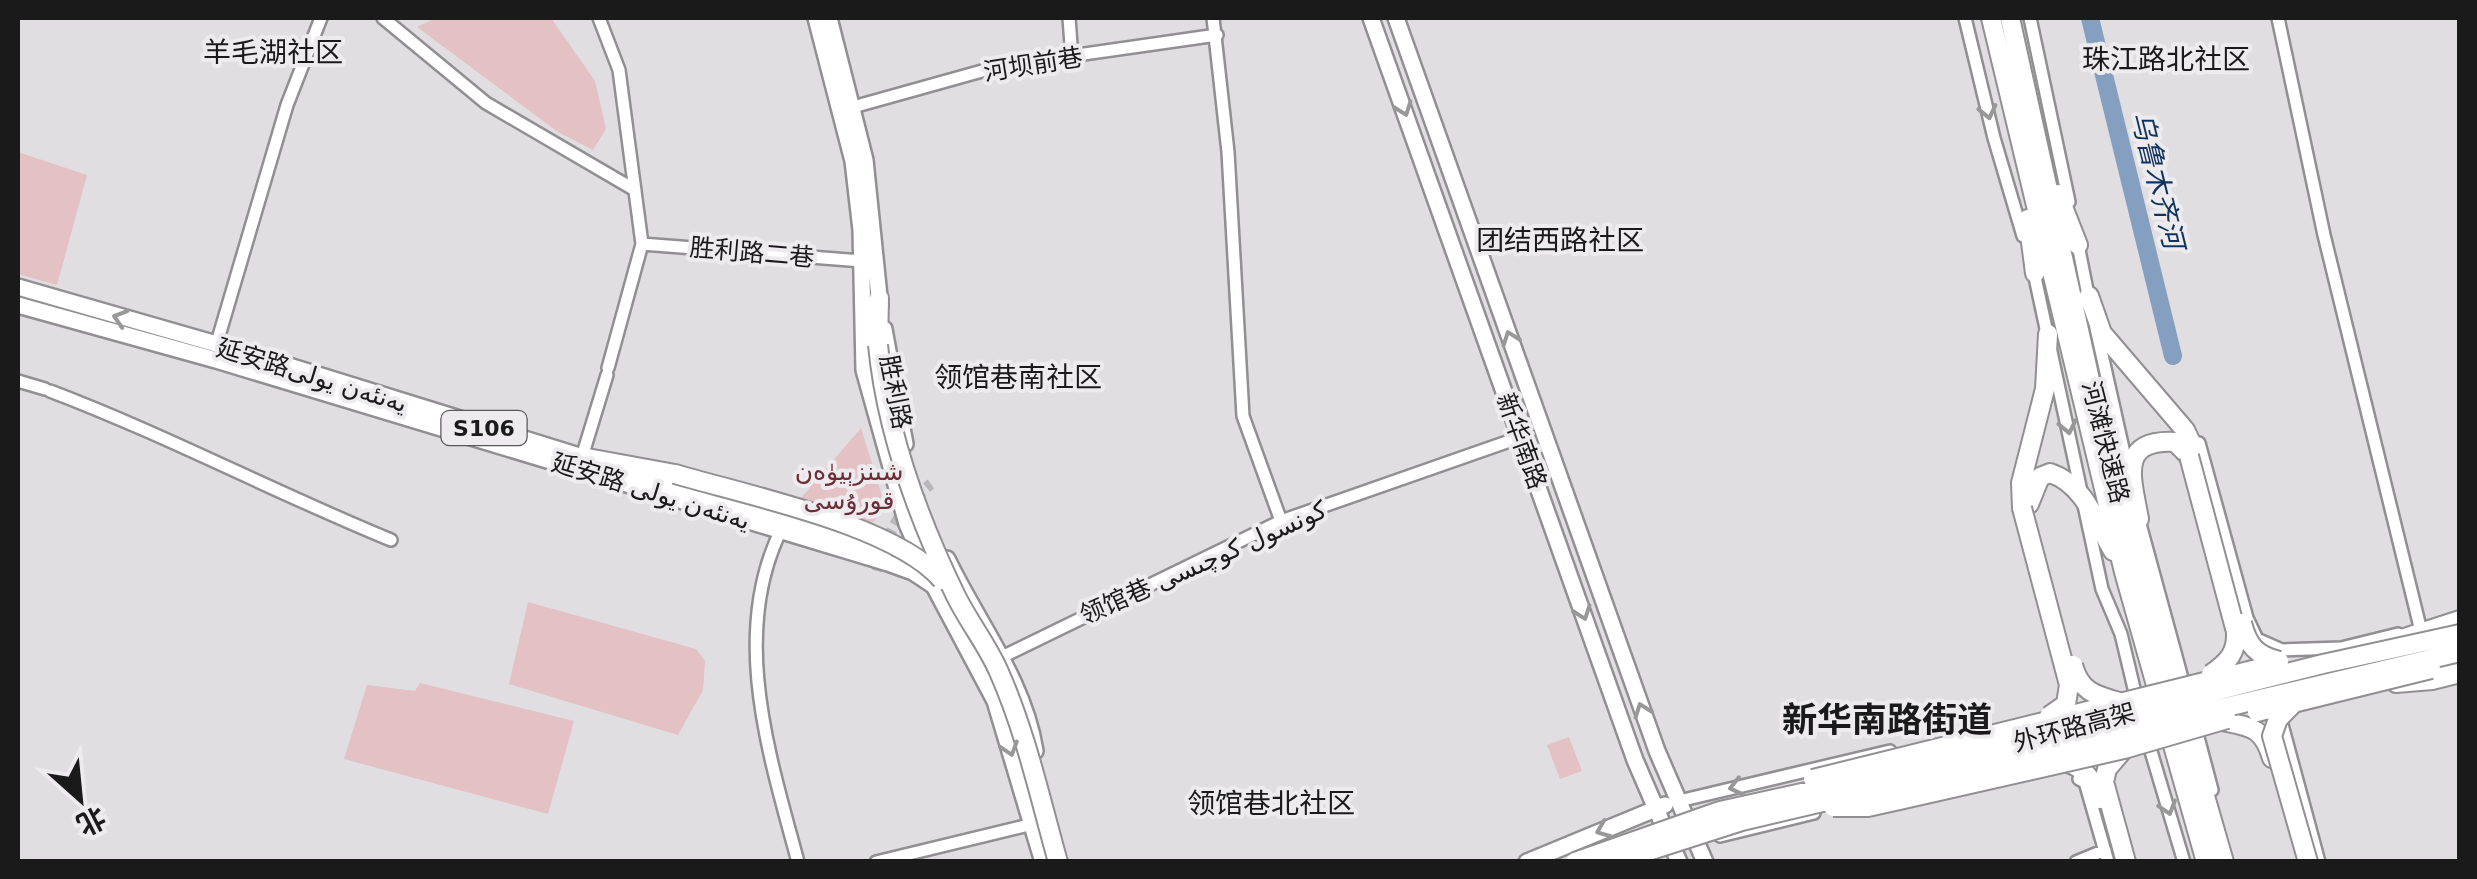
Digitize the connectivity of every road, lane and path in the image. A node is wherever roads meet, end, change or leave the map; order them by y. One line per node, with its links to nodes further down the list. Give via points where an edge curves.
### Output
1 (321, 18): 29 (street, via 287,105)
2 (383, 18): 19 (street, via 486,103)
3 (599, 18): 19 (street, via 618,70)
4 (816, 18): 22 (main road, via 853,162)
5 (829, 18): 17 (main road, 胜利路)
6 (1069, 18): 16 (street)
7 (1212, 18): 15 (street)
8 (1371, 18): 32 (main road, 新华南路, one-way to 32)
9 (1396, 18): 43 (main road, 新华南路, one-way to 9)
10 (1966, 18): 23 (street, one-way to 23)
11 (1991, 18): 18 (highway, 河滩快速路)
12 (2010, 18): 18 (highway, 河滩快速路)
13 (2030, 18): 21 (street)
14 (2278, 18): 49 (street)
15 (1217, 35): 16 (street, 河坝前巷); 38 (street, via 1243,416)
16 (1072, 58): 17 (street, 河坝前巷, via 1000,66)
17 (853, 107): 26 (main road, 胜利路, via 866,160)
18 (2026, 132): 21 (highway); 23 (highway); 44 (highway, 河滩快速路); 79 (highway, 河滩快速路, via 2106,452)
19 (634, 190): 20 (street)
20 (642, 244): 22 (street, 胜利路二巷); 34 (street)
21 (2078, 244): 25 (street)
22 (862, 261): 41 (main road, via 864,370)
23 (2035, 273): 28 (street)
24 (18, 287): 29 (main road, 延安路يەنئەن يولى / S106, one-way to 24)
25 (2088, 296): 31 (highway, via 2102,332); 37 (street)
26 (879, 298): 42 (main road, 胜利路, via 902,434 919,495); 47 (highway, bridge, via 880,374 904,468)
27 (18, 305): 39 (main road, 延安路 يەنئەن يولى / S106)
28 (2048, 334): 35 (street, one-way to 35); 36 (highway, via 2045,389 2020,482)
29 (216, 346): 34 (main road, 延安路يەنئەن يولى / S106)
30 (18, 381): 40 (street, via 126,421)
31 (2168, 409): 33 (highway); 52 (street, via 2190,423 2201,448 2258,639 2282,650)
32 (1520, 437): 38 (street, 领馆巷 كونسول كوچىسى); 45 (main road, 新华南路)
33 (2193, 454): 37 (highway, via 2174,442 2138,450 2130,468); 55 (highway, bridge, via 2247,643 2262,657); 59 (highway, bridge, via 2236,632 2226,664)
34 (582, 457): 39 (main road, 延安路يەنئەن يولى / S106); 47 (highway, bridge, via 675,474 892,542 928,563)
35 (2082, 496): 36 (highway, via 2050,472 2034,485); 44 (highway); 60 (street, via 2102,589)
36 (2025, 506): 62 (highway, bridge, via 2078,682 2087,692); 65 (highway, bridge, via 2069,685 2066,704)
37 (2138, 519): 57 (street)
38 (1280, 521): 54 (street, 领馆巷 كونسول كوچىسى)
39 (784, 525): 41 (main road, 延安路يەنئەن يولى / S106); 46 (main road, 延安路 يەنئەن يولى / S106, via 913,572); 80 (street, via 756,610 759,686)
40 (392, 540)
41 (920, 557): 42 (main road, 延安路يەنئەن يولى / S106); 46 (main road)
42 (951, 567): 54 (main road, 胜利路)
43 (1592, 567): 45 (main road); 71 (main road, 新华南路, one-way to 43)
44 (2124, 572): 92 (highway, 河滩快速路)
45 (1569, 574): 73 (main road, 新华南路, one-way to 73)
46 (934, 586): 75 (main road, one-way to 75, via 995,701)
47 (955, 595): 83 (highway, bridge, via 1019,720)
48 (2460, 618): 49 (street); 51 (highway)
49 (2420, 628): 52 (street)
50 (2460, 631): 51 (highway, bridge); 72 (highway, 外环路高架, bridge)
51 (2392, 642): 55 (highway, bridge)
52 (2341, 648): 57 (street, via 2198,678)
53 (2460, 652): 74 (highway, 外环路高架, bridge)
54 (1002, 657): 83 (main road, 胜利路, via 1026,717)
55 (2284, 662): 59 (highway, bridge)
56 (2460, 662): 61 (highway, bridge); 63 (street)
57 (2179, 668): 66 (street)
58 (2460, 674): 61 (highway, bridge)
59 (2200, 681): 62 (highway, bridge)
60 (2133, 684): 68 (street); 71 (street, one-way to 71, via 2107,702)
61 (2380, 684): 63 (highway, bridge)
62 (2119, 702): 65 (highway, bridge)
63 (2286, 704): 64 (highway, bridge); 66 (street, via 2205,720); 94 (highway, bridge, via 2272,736); 95 (street, via 2284,738)
64 (2222, 720): 67 (highway, bridge); 93 (highway, bridge, via 2259,731 2267,742)
65 (2041, 722): 72 (highway, bridge, via 1792,785)
66 (2196, 730): 79 (street)
67 (2124, 748): 70 (highway, bridge); 90 (highway, via 2104,782)
68 (2151, 753): 69 (street, via 2112,738); 91 (street, one-way to 91)
69 (2030, 759): 76 (street); 78 (street, via 2061,766 2085,782)
70 (2065, 762): 74 (highway, bridge, via 1868,807); 78 (highway, via 2090,776 2096,788)
71 (1679, 800): 73 (main road); 76 (main road, 新华南路)
72 (1749, 804): 85 (highway, 外环路高架, bridge)
73 (1656, 808): 77 (main road, 新华南路); 84 (main road, one-way to 84)
74 (1798, 808): 86 (highway, 外环路高架, bridge)
75 (1033, 824): 81 (street); 82 (main road)
76 (1697, 842): 77 (main road); 88 (main road, 新华南路)
77 (1677, 855): 87 (main road)
78 (2110, 858): 89 (street)
79 (2230, 861)
80 (798, 862)
81 (876, 862)
82 (1044, 862)
83 (1060, 862)
84 (1527, 862)
85 (1575, 862)
86 (1614, 862)
87 (1642, 862)
88 (1705, 862)
89 (2076, 862)
90 (2126, 862)
91 (2184, 862)
92 (2206, 862)
93 (2300, 862)
94 (2308, 862)
95 (2319, 862)

